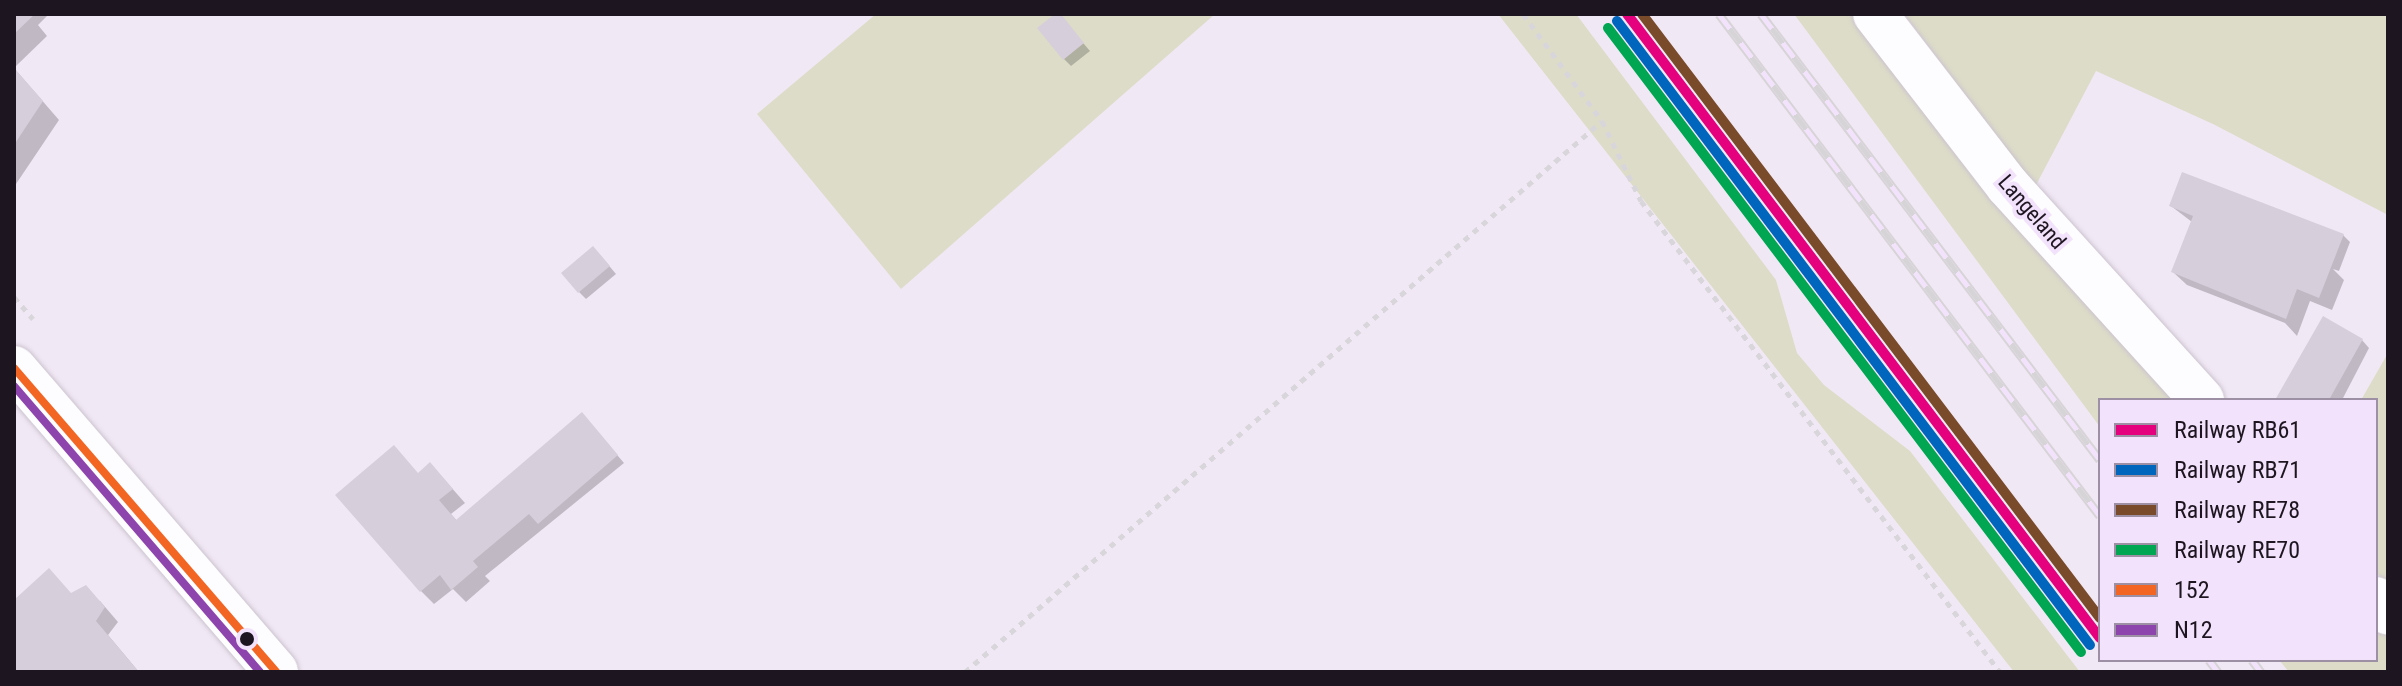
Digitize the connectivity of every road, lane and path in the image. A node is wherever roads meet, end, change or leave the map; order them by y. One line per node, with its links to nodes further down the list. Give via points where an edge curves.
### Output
1 (1523, 14): 3 (path)
2 (1875, 14): 5 (street, Langeland, via 2008,186)
3 (1602, 121): 7 (path); 8 (path, via 1641,201)
4 (14, 368): 6 (street)
5 (2200, 398)
6 (259, 665)
7 (965, 672)
8 (2000, 672)

